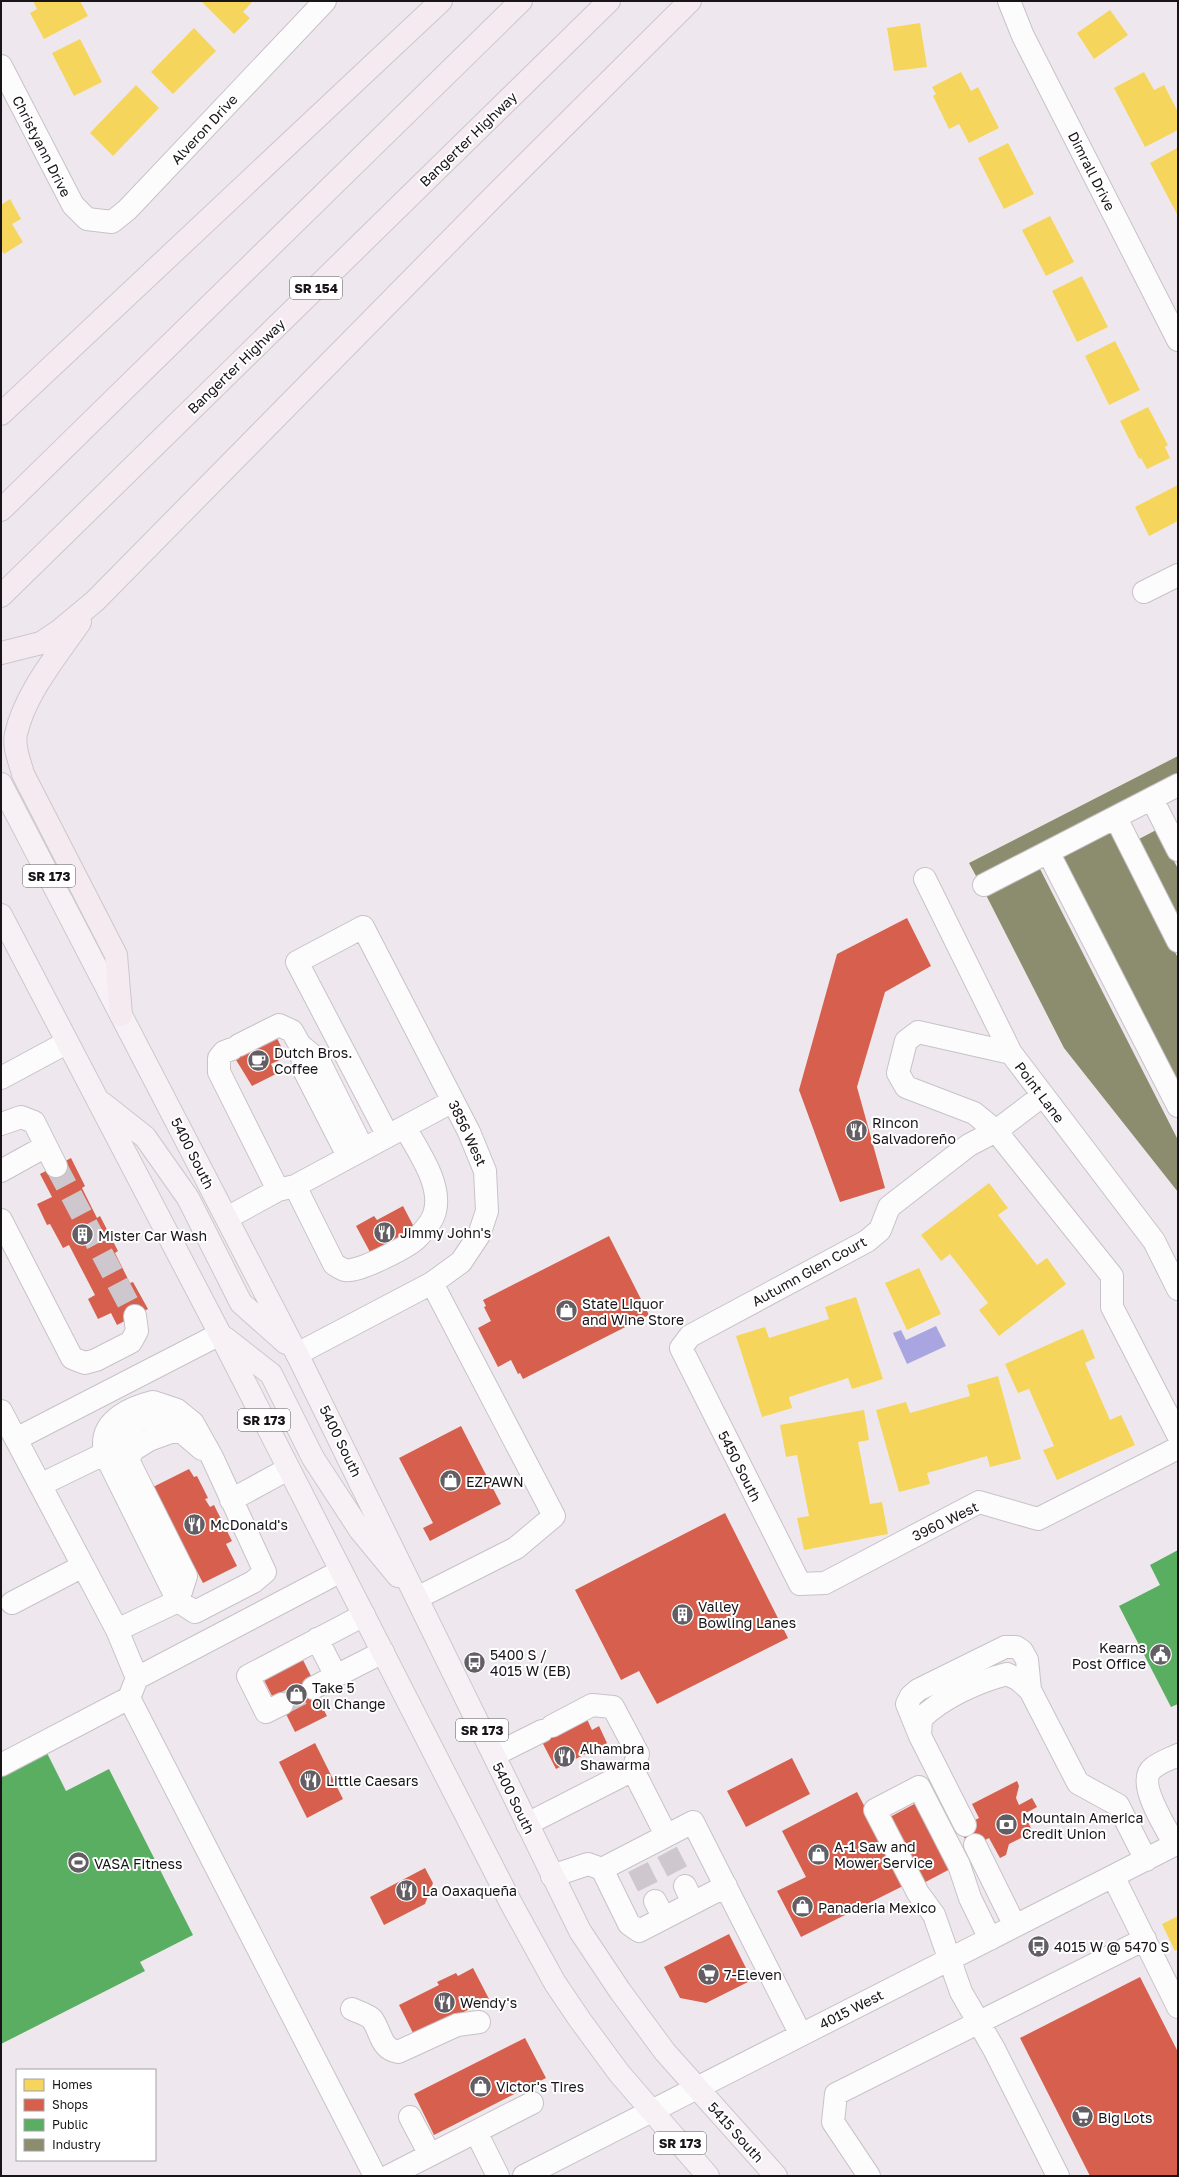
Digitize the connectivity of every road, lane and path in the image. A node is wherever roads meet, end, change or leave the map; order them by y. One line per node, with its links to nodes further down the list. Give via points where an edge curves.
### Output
1 (325, 1): 8 (street, Alveron Drive, via 127,210 112,222 87,219)
2 (441, 1): 10 (highway)
3 (521, 1): 11 (highway)
4 (609, 1): 14 (highway, Bangerter Highway / SR 154)
5 (690, 1): 15 (highway)
6 (1009, 1): 9 (street, Dimrall Drive, via 1023,36)
7 (1, 66): 8 (street, Christyann Drive)
8 (72, 206)
9 (1178, 340)
10 (5, 413)
11 (1, 510)
12 (1178, 575): 13 (street)
13 (1144, 592)
14 (1, 596)
15 (95, 601): 16 (highway, via 40,643); 27 (highway, via 37,685 26,706 16,735 17,751 23,774 116,955)
16 (1, 653)
17 (1, 784): 27 (main road, 5400 South / SR 173)
18 (1178, 785): 19 (street)
19 (1152, 798): 20 (street); 21 (street)
20 (1116, 818): 22 (street); 26 (street)
21 (1178, 850)
22 (1048, 852): 24 (street); 34 (street)
23 (925, 879): 29 (street, Point Lane)
24 (984, 886)
25 (1, 915): 28 (main road, SR 173)
26 (1178, 941)
27 (121, 1015): 43 (main road, 5400 South / SR 173)
28 (66, 1043): 30 (street); 32 (main road, SR 173)
29 (1011, 1053): 31 (street, Point Lane); 37 (street, via 918,1032 906,1041 898,1073 906,1088 974,1114)
30 (1, 1078)
31 (1042, 1096): 37 (street, Autumn Glen Court); 46 (street, Point Lane, via 1154,1241)
32 (96, 1099): 48 (main road, SR 173); 50 (main road, via 144,1136 188,1198 241,1303)
33 (453, 1101): 36 (street); 36 (street, 3856 West, via 363,927 297,962); 45 (street, 3856 West, via 485,1171 487,1211 479,1235 461,1262)
34 (1178, 1106)
35 (1, 1124): 38 (street, via 21,1117 34,1122)
36 (396, 1131): 39 (street); 42 (street, via 431,1178 435,1193 435,1212 415,1240 361,1269 345,1271 334,1264)
37 (996, 1131): 49 (street, Autumn Glen Court, via 969,1145 890,1207 880,1230 867,1241 690,1336); 52 (street, via 1112,1276 1112,1307)
38 (46, 1146): 40 (street); 41 (street)
39 (356, 1153): 42 (street); 42 (street, via 304,1070 300,1045 292,1031 279,1025 224,1052 219,1058 219,1072 247,1130)
40 (56, 1166)
41 (1, 1170)
42 (286, 1188): 43 (street)
43 (227, 1218): 50 (main road, 5400 South / SR 173)
44 (1, 1220): 47 (street, via 72,1358 85,1363 131,1342 137,1331)
45 (432, 1282): 50 (street, 3856 West); 63 (street, via 554,1516 516,1548)
46 (1178, 1289)
47 (135, 1316)
48 (220, 1334): 53 (street); 57 (main road, SR 173); 63 (main road, via 271,1374 313,1458 360,1530)
49 (681, 1348): 62 (street, 5450 South)
50 (297, 1354): 63 (main road, 5400 South / SR 173)
51 (1, 1411): 53 (street)
52 (1178, 1434)
53 (16, 1440): 58 (street)
54 (1178, 1448): 62 (street, 3960 West, via 1038,1519 980,1502 825,1583)
55 (106, 1453): 56 (street, via 104,1444 108,1429 117,1418 141,1405 153,1402 177,1410 193,1423); 58 (street); 64 (street, via 110,1466)
56 (212, 1457): 59 (street); 64 (street, via 182,1432 171,1432 149,1440 133,1450 128,1460 186,1576)
57 (288, 1469): 59 (street); 61 (main road, SR 173)
58 (40, 1485): 60 (street)
59 (231, 1500): 64 (street, via 265,1572 253,1582 195,1612)
60 (83, 1566): 65 (street); 67 (street)
61 (342, 1571): 66 (main road, SR 173); 71 (street)
62 (800, 1584)
63 (417, 1598): 75 (main road, 5400 South / SR 173)
64 (178, 1601): 67 (street)
65 (12, 1603)
66 (364, 1615): 68 (street); 69 (main road, SR 173)
67 (117, 1630): 71 (street)
68 (317, 1639): 70 (street); 74 (street, via 248,1676 266,1712)
69 (383, 1652): 70 (street); 100 (main road, SR 173, via 512,1905 555,1983 616,2069)
70 (336, 1676): 72 (street)
71 (137, 1678): 73 (street)
72 (313, 1688)
73 (129, 1698): 77 (street); 104 (street)
74 (282, 1704)
75 (494, 1755): 78 (street, via 592,1705 613,1707 638,1754); 79 (main road, 5400 South / SR 173)
76 (1178, 1755): 82 (street, via 1152,1768 1146,1777 1150,1797)
77 (1, 1765)
78 (633, 1770): 79 (street); 81 (street)
79 (527, 1824): 86 (main road, 5400 South / SR 173)
80 (965, 1825): 84 (street, via 920,1736 921,1719 932,1708 990,1678 1007,1674 1030,1690 1078,1783 1118,1804)
81 (664, 1842): 85 (street, via 634,1861); 88 (street, via 693,1822)
82 (1176, 1844): 84 (street, 4015 West)
83 (975, 1845): 89 (street)
84 (1146, 1860): 87 (street, 4015 West)
85 (602, 1868): 86 (street, via 588,1864); 88 (street, via 629,1924 639,1931 660,1910 689,1895)
86 (552, 1876): 98 (main road, 5400 South / SR 173, via 580,1930 620,1991 665,2052)
87 (1113, 1876): 89 (street, 4015 West); 91 (street)
88 (726, 1886): 97 (street)
89 (1015, 1926): 90 (street, 4015 West)
90 (990, 1938): 92 (street, 4015 West); 92 (street, via 970,1898 959,1865 919,1788 875,1810 918,1893 934,1915)
91 (1144, 1939): 93 (street); 96 (street)
92 (950, 1959): 96 (street, via 961,1992); 97 (street, 4015 West)
93 (1178, 2007)
94 (352, 2009): 95 (street, via 371,2018 384,2044 392,2051 398,2052 458,2025)
95 (479, 2022)
96 (978, 2022): 110 (street, via 836,2094 833,2122); 111 (street)
97 (801, 2035): 98 (street, 4015 West)
98 (697, 2088): 100 (street, 4015 West); 109 (main road, 5415 South / SR 173)
99 (532, 2103): 102 (street)
100 (651, 2111): 107 (street, 4015 West); 108 (main road, SR 173)
101 (410, 2117): 103 (street)
102 (476, 2132): 103 (street); 106 (street)
103 (430, 2155): 105 (street)
104 (375, 2176)
105 (389, 2176)
106 (498, 2176)
107 (524, 2176)
108 (708, 2176)
109 (776, 2176)
110 (869, 2176)
111 (1058, 2176)

